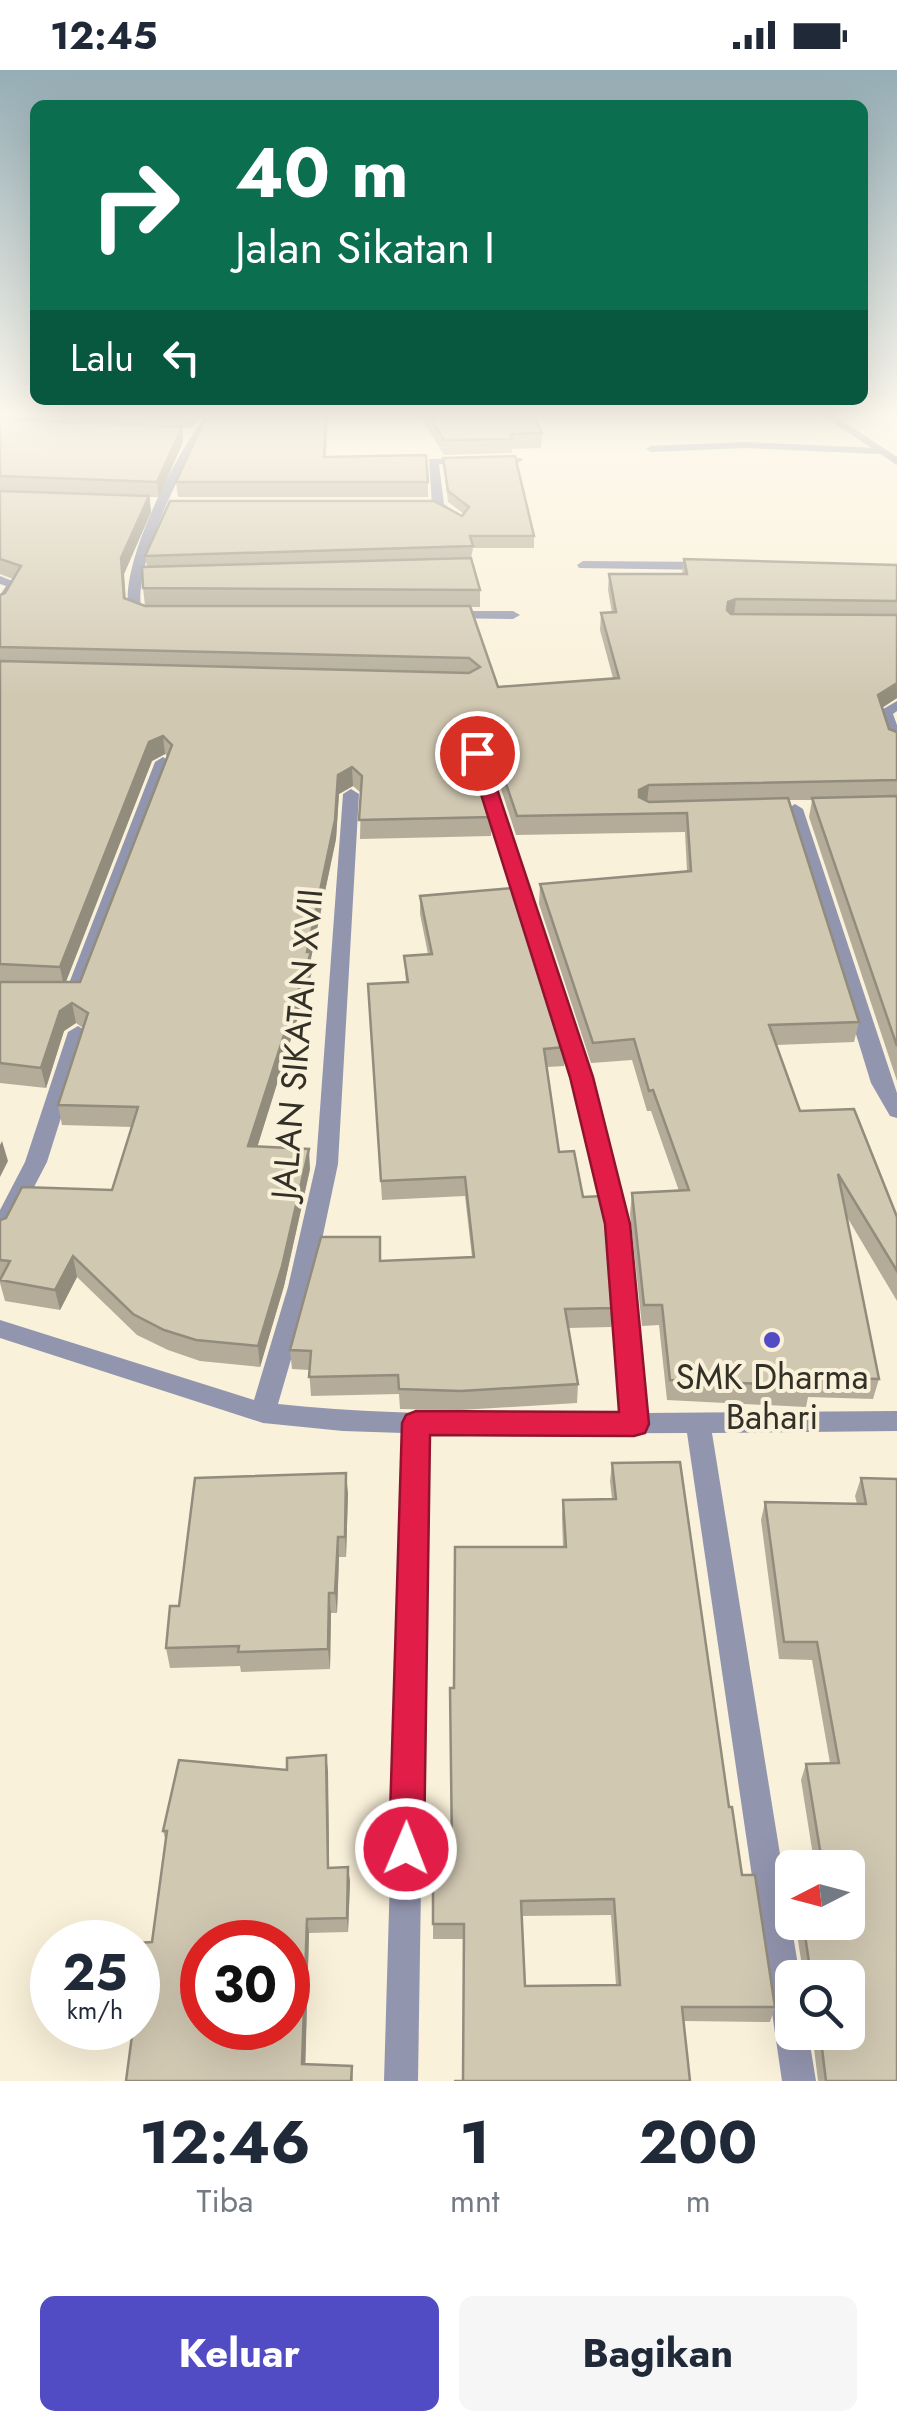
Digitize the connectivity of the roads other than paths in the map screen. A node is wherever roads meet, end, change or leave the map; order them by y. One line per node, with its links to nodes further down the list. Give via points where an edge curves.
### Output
1 (163, 510): 6 (street)
2 (445, 510): 3 (street)
3 (460, 520)
4 (582, 565): 5 (street)
5 (734, 567)
6 (133, 576): 7 (street); 11 (street, via 135,611)
7 (152, 576)
8 (4, 580): 9 (street, via 14,584)
9 (0, 605)
10 (512, 614): 12 (street)
11 (166, 615)
12 (436, 615)
13 (897, 704): 14 (street, via 885,712)
14 (897, 746)
15 (477, 753): 28 (street, via 582,1077 618,1224)
16 (163, 762): 19 (street, via 73,997)
17 (350, 794): 24 (street, JALAN SIKATAN XVII, via 328,1164)
18 (795, 809): 21 (street, via 881,1082)
19 (36, 995)
20 (78, 1032): 22 (street, via 36,1162)
21 (897, 1111)
22 (0, 1232)
23 (0, 1329): 24 (street)
24 (263, 1413): 27 (street)
25 (698, 1420): 26 (street); 28 (street); 30 (street)
26 (897, 1420)
27 (416, 1423): 28 (street); 29 (street)
28 (634, 1424)
29 (401, 2081)
30 (798, 2081)

